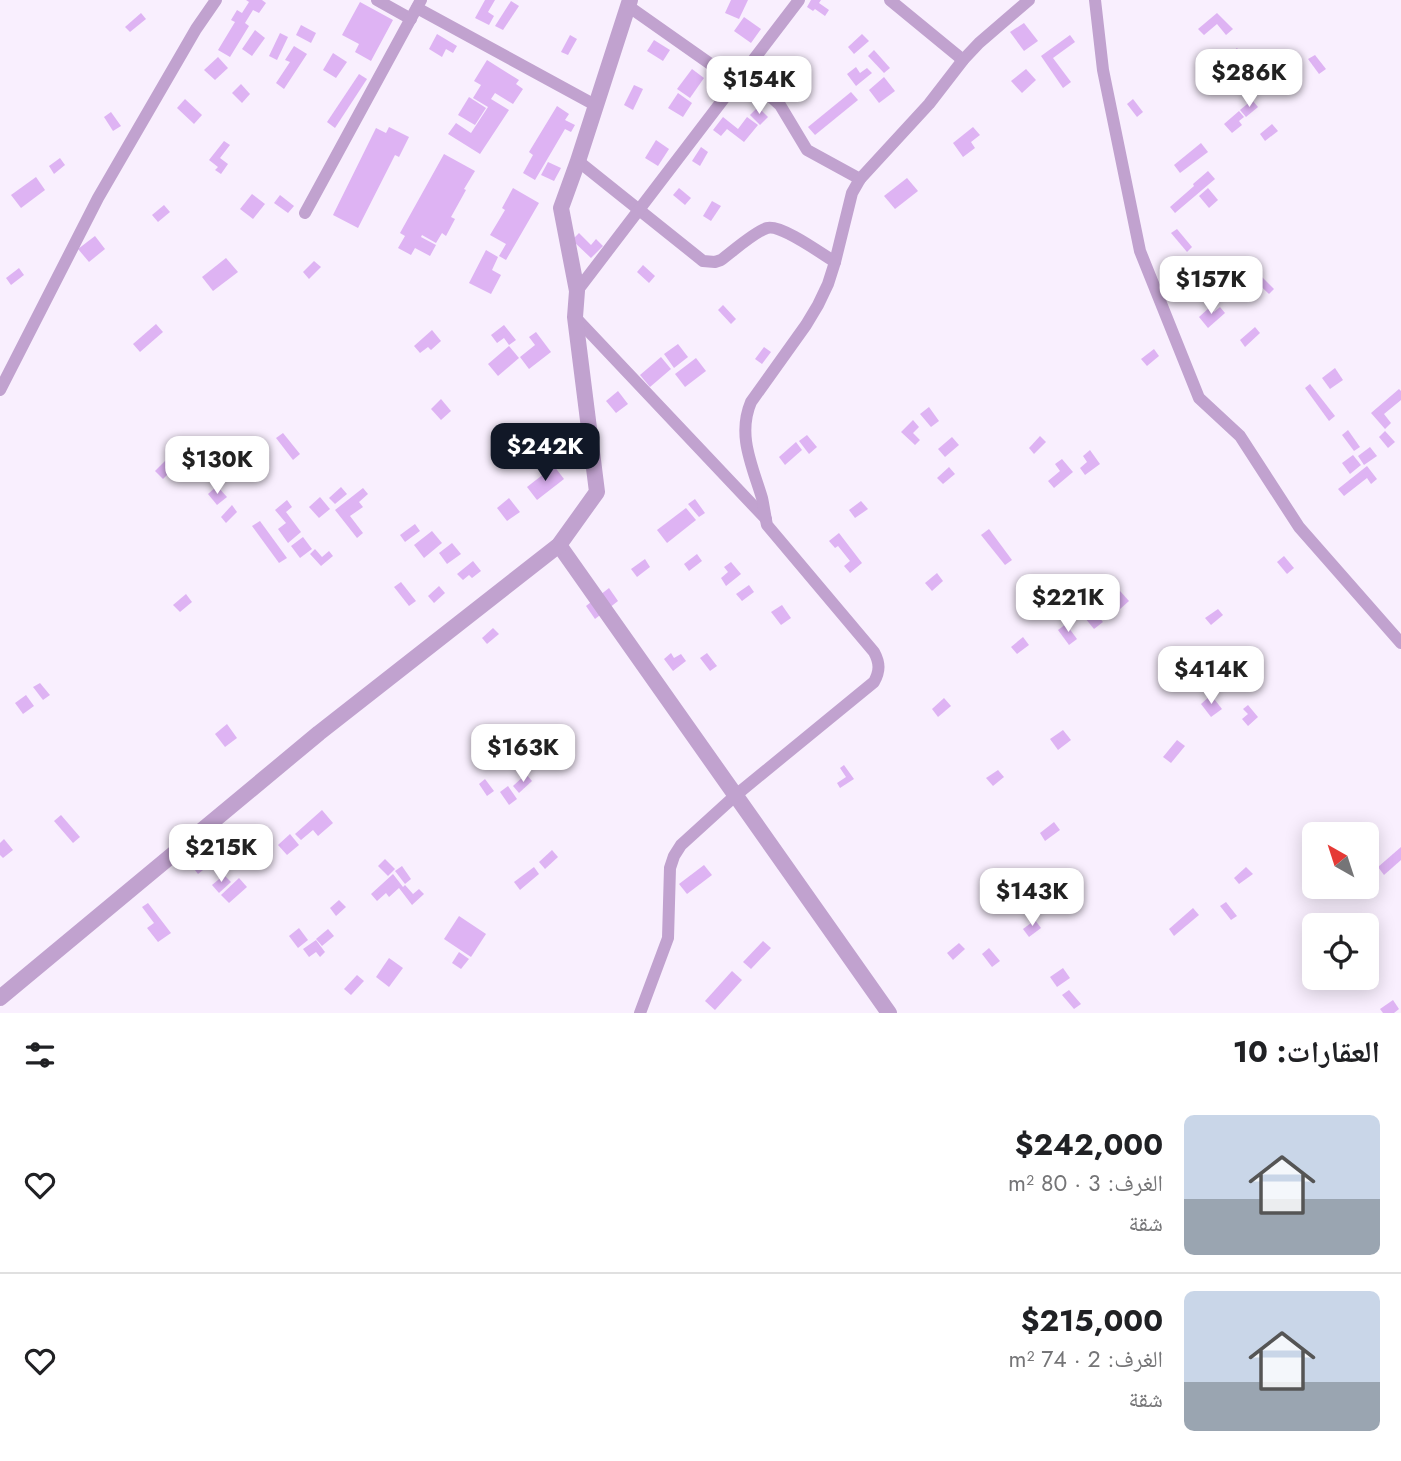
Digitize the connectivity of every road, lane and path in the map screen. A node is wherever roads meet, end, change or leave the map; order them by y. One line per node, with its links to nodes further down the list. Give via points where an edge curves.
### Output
1 (216, 0): 19 (street, via 99,198)
2 (377, 0): 8 (street)
3 (799, 0): 10 (street)
4 (890, 0): 9 (street)
5 (1029, 0): 9 (street)
6 (1095, 0): 22 (street, via 1102,70 1140,251 1199,398 1240,436 1299,527)
7 (629, 3): 10 (street); 11 (street)
8 (416, 9): 11 (street); 15 (street)
9 (964, 60): 13 (street)
10 (740, 78): 13 (street, via 762,88 780,105 807,150); 14 (street)
11 (595, 105): 12 (street)
12 (578, 162): 14 (street); 17 (street, via 561,208)
13 (860, 179): 16 (street, via 852,193)
14 (639, 210): 16 (street, via 709,263 771,228); 17 (street)
15 (305, 213)
16 (835, 262): 20 (street, via 806,325 748,410 745,436)
17 (577, 291): 18 (street)
18 (575, 317): 20 (street); 21 (street, via 597,492)
19 (0, 390)
20 (766, 519): 23 (street, via 874,652 879,667 874,682)
21 (559, 545): 23 (street); 24 (street, via 319,733)
22 (1401, 643)
23 (736, 795): 25 (street, via 674,856 668,938); 26 (street)
24 (0, 998)
25 (640, 1013)
26 (890, 1013)

